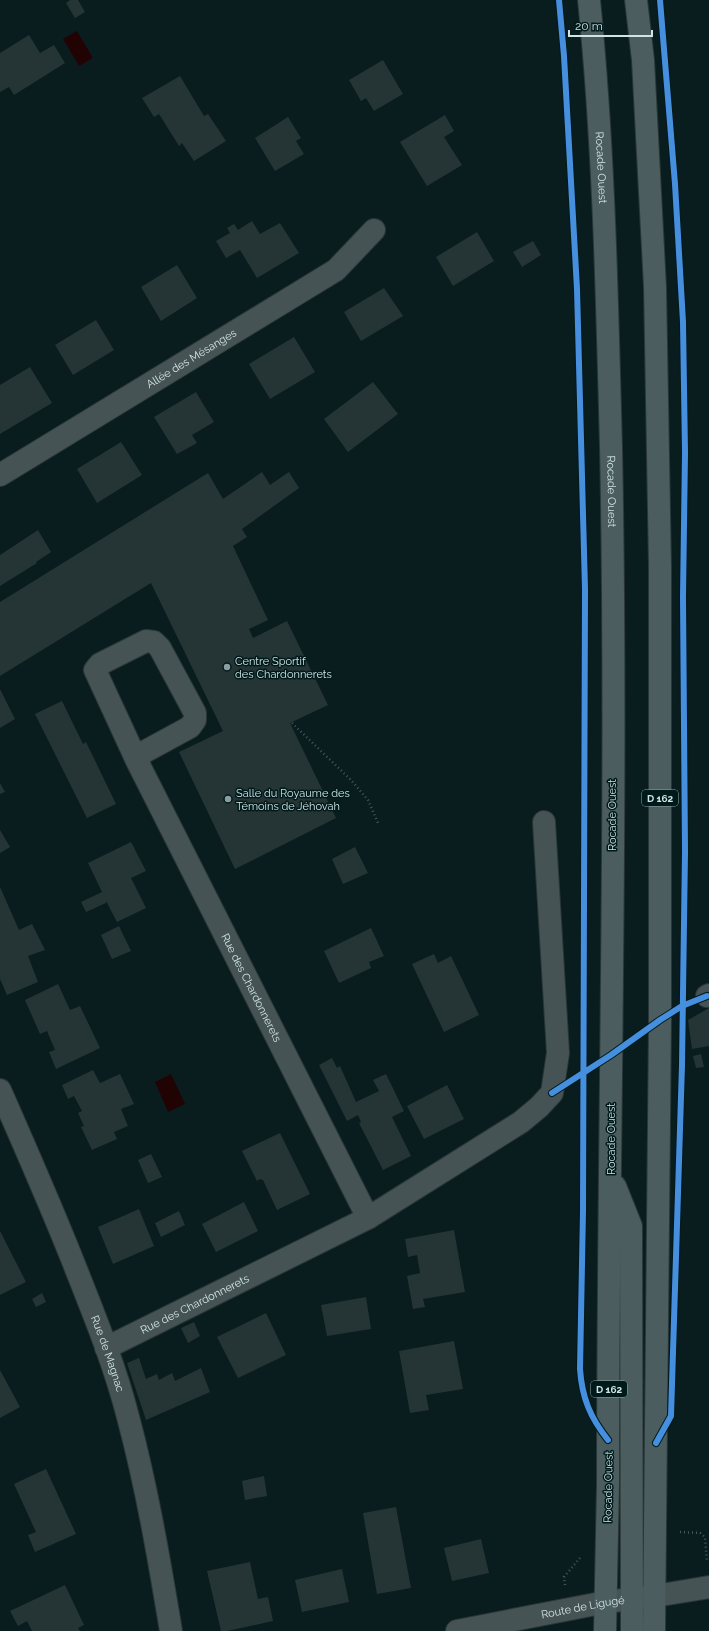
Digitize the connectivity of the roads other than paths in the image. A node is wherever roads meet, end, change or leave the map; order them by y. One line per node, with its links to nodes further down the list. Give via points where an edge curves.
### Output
1 (589, 0): 8 (main road, Rocade Ouest / D 162, via 595,57 607,293 614,590)
2 (636, 0): 12 (main road, D 162, via 643,60 655,287 660,568 660,1020)
3 (374, 230): 4 (street, Allée des Mésanges, via 336,270)
4 (0, 475)
5 (136, 758): 5 (street, Rue des Chardonnerets, via 95,670 100,664 146,641 154,642 160,648 195,713 195,720 190,727); 9 (street, Rue des Chardonnerets)
6 (544, 822): 9 (street, Rue des Chardonnerets, via 558,1053 552,1093 521,1122)
7 (0, 1090): 10 (street, Rue de Magnac, via 40,1180)
8 (610, 1176): 13 (main road, via 630,1226); 14 (main road, Rocade Ouest / D 162)
9 (368, 1218): 10 (street, Rue des Chardonnerets)
10 (106, 1348): 15 (street, Rue de Magnac, via 128,1416 144,1479)
11 (709, 1586): 12 (street, Route de Ligugé)
12 (655, 1596): 13 (street, Route de Ligugé); 19 (main road, D 162)
13 (632, 1599): 14 (street, Route de Ligugé); 18 (main road)
14 (606, 1602): 16 (street, Route de Ligugé); 17 (main road, Rocade Ouest / D 162)
15 (171, 1631)
16 (457, 1631)
17 (605, 1631)
18 (632, 1631)
19 (654, 1631)

